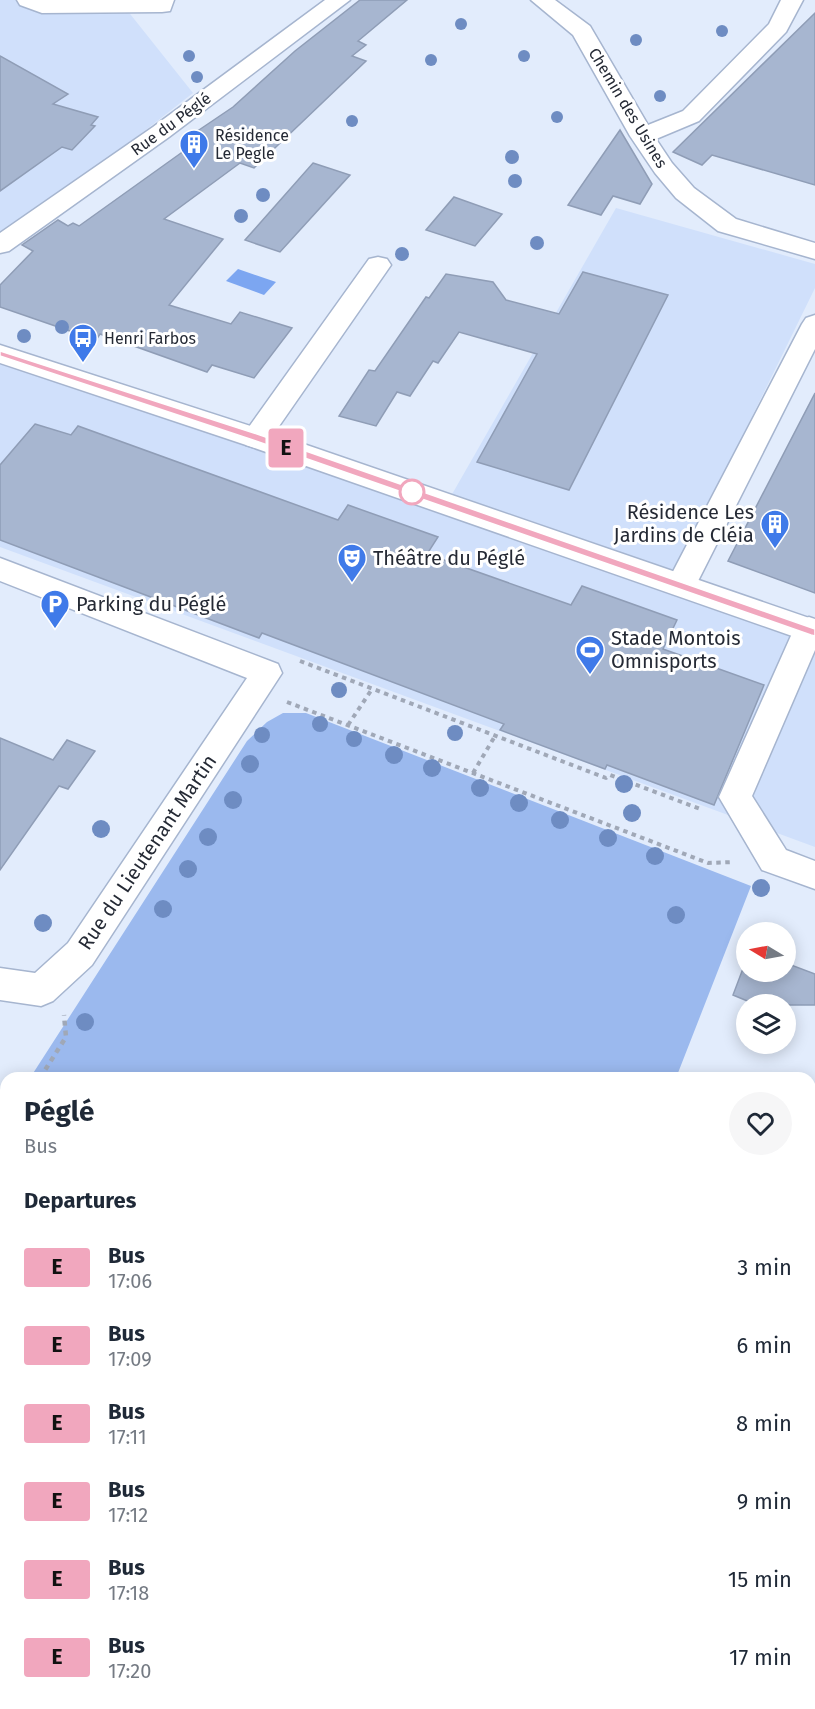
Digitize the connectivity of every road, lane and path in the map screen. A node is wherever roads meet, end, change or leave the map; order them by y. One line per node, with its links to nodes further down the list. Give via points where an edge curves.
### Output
1 (28, 0): 2 (street, via 42,7 162,6)
2 (163, 0)
3 (339, 0): 7 (street, Rue du Péglé)
4 (542, 0): 6 (street, Chemin des Usines, via 582,31)
5 (792, 0): 6 (street, via 778,27 691,116)
6 (642, 136): 8 (street, Chemin des Usines, via 684,193 727,225)
7 (0, 245)
8 (815, 251)
9 (378, 265): 12 (street)
10 (815, 324): 14 (street)
11 (0, 354): 12 (street)
12 (256, 438): 14 (street)
13 (0, 569): 17 (street)
14 (681, 585): 15 (street)
15 (812, 631): 22 (street, via 735,797)
16 (298, 660): 18 (path)
17 (261, 681): 19 (path); 25 (street, Rue du Lieutenant Martin, via 80,954)
18 (372, 689): 19 (path); 20 (path)
19 (348, 726): 21 (path)
20 (495, 736): 21 (path); 22 (path)
21 (473, 773): 23 (path, via 708,863)
22 (754, 829): 23 (street)
23 (774, 861): 24 (street)
24 (815, 875)
25 (52, 980): 26 (street, Rue du Lieutenant Martin, via 41,990); 27 (path, via 66,1021 66,1037)
26 (0, 984)
27 (44, 1072)

